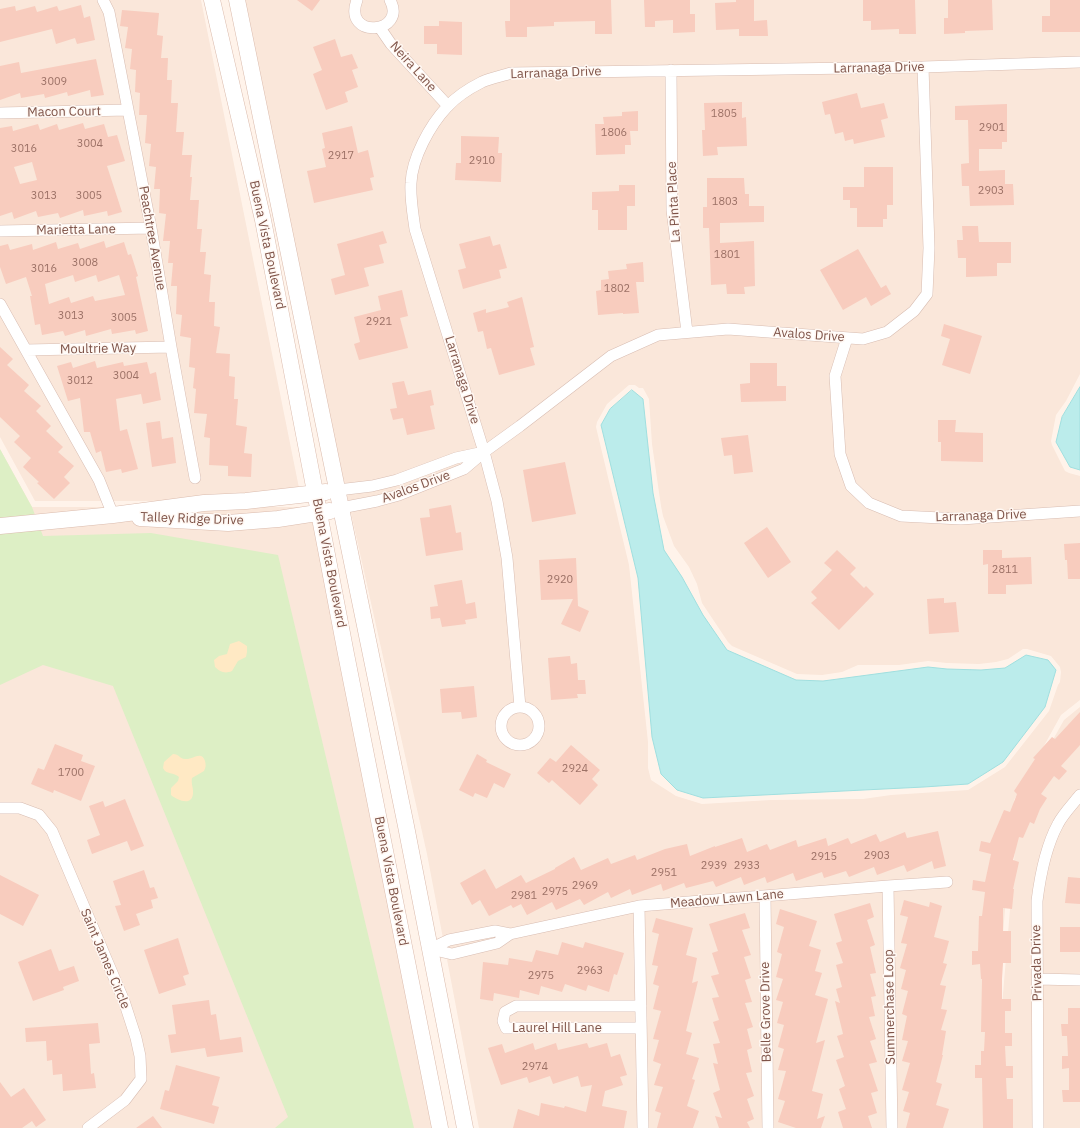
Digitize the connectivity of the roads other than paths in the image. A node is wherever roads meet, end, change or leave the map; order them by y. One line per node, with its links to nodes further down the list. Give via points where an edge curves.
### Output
1 (103, 0): 11 (street, Peachtree Avenue, via 108,12)
2 (212, 0): 23 (main road, Buena Vista Boulevard, via 263,220)
3 (237, 0): 22 (main road, Buena Vista Boulevard)
4 (357, 0): 6 (street, via 355,12 361,24 367,28)
5 (390, 0): 6 (street, Neira Lane, via 392,15 386,25)
6 (380, 28): 10 (street, Neira Lane, via 391,44)
7 (1080, 62): 8 (street, Larranaga Drive)
8 (923, 67): 9 (street, Larranaga Drive); 17 (street, Avalos Drive, via 929,248 927,294 914,311 888,332 862,339)
9 (671, 70): 10 (street, Larranaga Drive, via 511,73 483,82); 16 (street, La Pinta Place, via 672,210)
10 (448, 106): 20 (street, Larranaga Drive, via 423,143 416,162 411,182 412,204 415,229)
11 (127, 110): 12 (street, Macon Court); 13 (street, Peachtree Avenue)
12 (0, 113)
13 (151, 228): 14 (street, Marietta Lane); 18 (street, Peachtree Avenue)
14 (0, 231)
15 (0, 304): 19 (street)
16 (687, 332): 17 (street, Avalos Drive, via 728,329); 20 (street, Avalos Drive, via 658,335 611,356)
17 (847, 338): 25 (street, Larranaga Drive, via 835,376 840,454 851,486 869,503 901,516 961,519)
18 (170, 347): 19 (street, Moultrie Way); 21 (street, Peachtree Avenue)
19 (26, 350): 27 (street, via 99,480)
20 (484, 452): 22 (street, Avalos Drive, via 456,458 397,480); 24 (street, Avalos Drive, via 464,469 436,480 392,497); 29 (street, Larranaga Drive, via 497,501 507,558)
21 (195, 478)
22 (338, 490): 23 (main road, Talley Ridge Drive); 24 (main road, Buena Vista Boulevard)
23 (315, 494): 26 (main road, Buena Vista Boulevard); 27 (main road, Talley Ridge Drive, via 204,503)
24 (341, 508): 26 (main road, Talley Ridge Drive); 37 (main road, Buena Vista Boulevard)
25 (1080, 511)
26 (319, 513): 27 (main road, Talley Ridge Drive, via 228,523); 38 (main road, Buena Vista Boulevard)
27 (113, 515): 28 (main road, Talley Ridge Drive)
28 (0, 526)
29 (520, 707)
30 (1080, 794): 32 (street, Privada Drive)
31 (0, 808): 43 (street, Saint James Circle, via 20,808 39,815 52,832 124,1001 136,1038 141,1079 124,1100)
32 (1076, 809): 39 (street, Privada Drive, via 1058,824 1047,852 1040,883 1037,901)
33 (947, 882): 34 (street, Meadow Lawn Lane)
34 (888, 886): 35 (street, Meadow Lawn Lane); 48 (street, Summerchase Loop)
35 (765, 896): 36 (street, Meadow Lawn Lane); 47 (street, Belle Grove Drive)
36 (639, 906): 37 (street, Meadow Lawn Lane, via 510,934 495,931 449,940); 41 (street)
37 (430, 949): 38 (main road); 45 (main road, Buena Vista Boulevard)
38 (406, 955): 44 (main road, Buena Vista Boulevard)
39 (1038, 980): 40 (street); 49 (street, Privada Drive)
40 (1080, 980)
41 (641, 1006): 42 (street); 42 (street, Laurel Hill Lane, via 516,1006 505,1012 503,1021 506,1028)
42 (641, 1028): 46 (street)
43 (88, 1128)
44 (440, 1128)
45 (465, 1128)
46 (643, 1128)
47 (768, 1128)
48 (892, 1128)
49 (1038, 1128)

